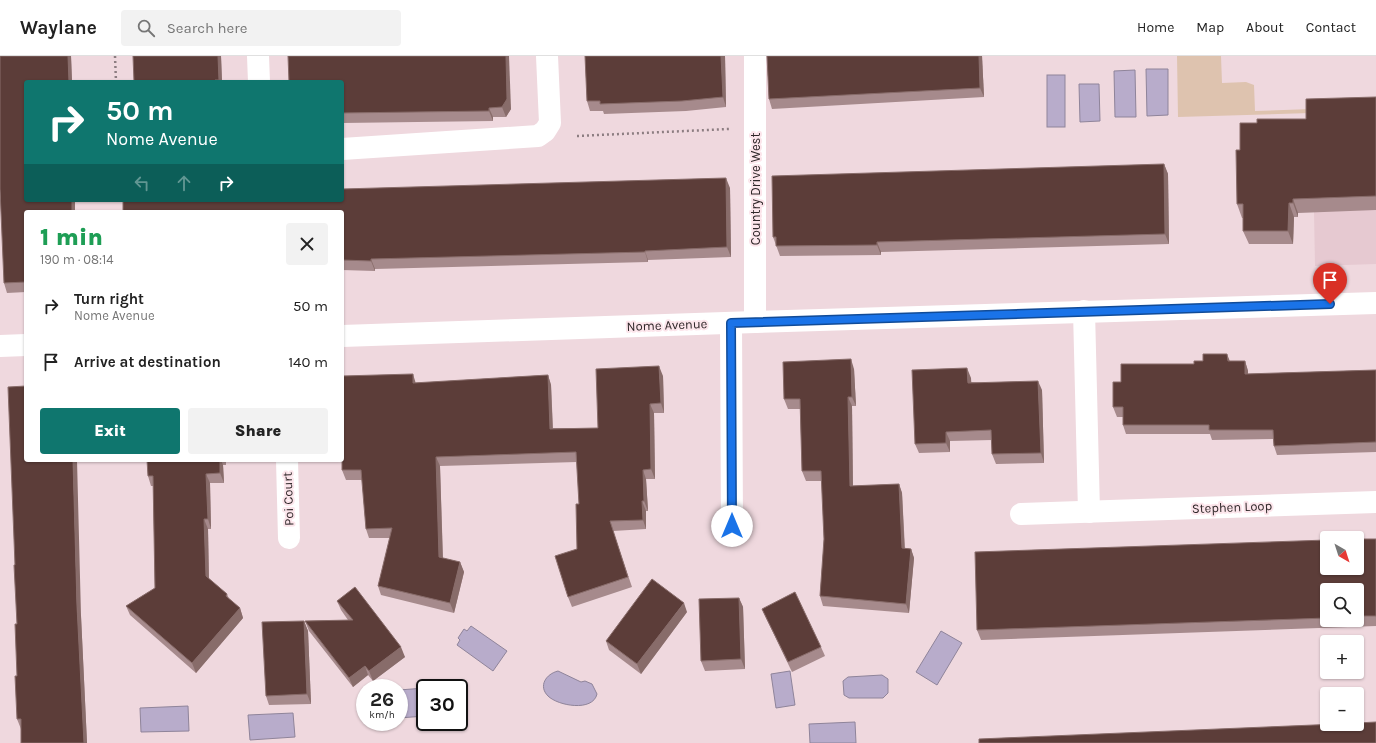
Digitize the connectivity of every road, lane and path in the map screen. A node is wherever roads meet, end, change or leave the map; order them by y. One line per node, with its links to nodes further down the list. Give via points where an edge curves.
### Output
1 (115, 56): 5 (path)
2 (258, 56): 6 (street)
3 (547, 56): 9 (street, via 550,123 538,136)
4 (755, 56): 12 (street, Country Drive West)
5 (116, 80)
6 (259, 80)
7 (736, 129): 8 (path)
8 (577, 136)
9 (344, 149)
10 (1376, 303): 11 (street, Nome Avenue)
11 (1084, 311): 12 (street, Nome Avenue); 19 (street)
12 (755, 322): 13 (street, Nome Avenue)
13 (731, 323): 14 (street, Nome Avenue); 21 (street)
14 (344, 336)
15 (24, 345): 16 (street)
16 (0, 346)
17 (287, 462): 22 (street, Poi Court)
18 (1376, 502): 19 (street, Stephen Loop)
19 (1089, 512): 20 (street, Stephen Loop)
20 (1022, 514)
21 (732, 526)
22 (289, 538)

